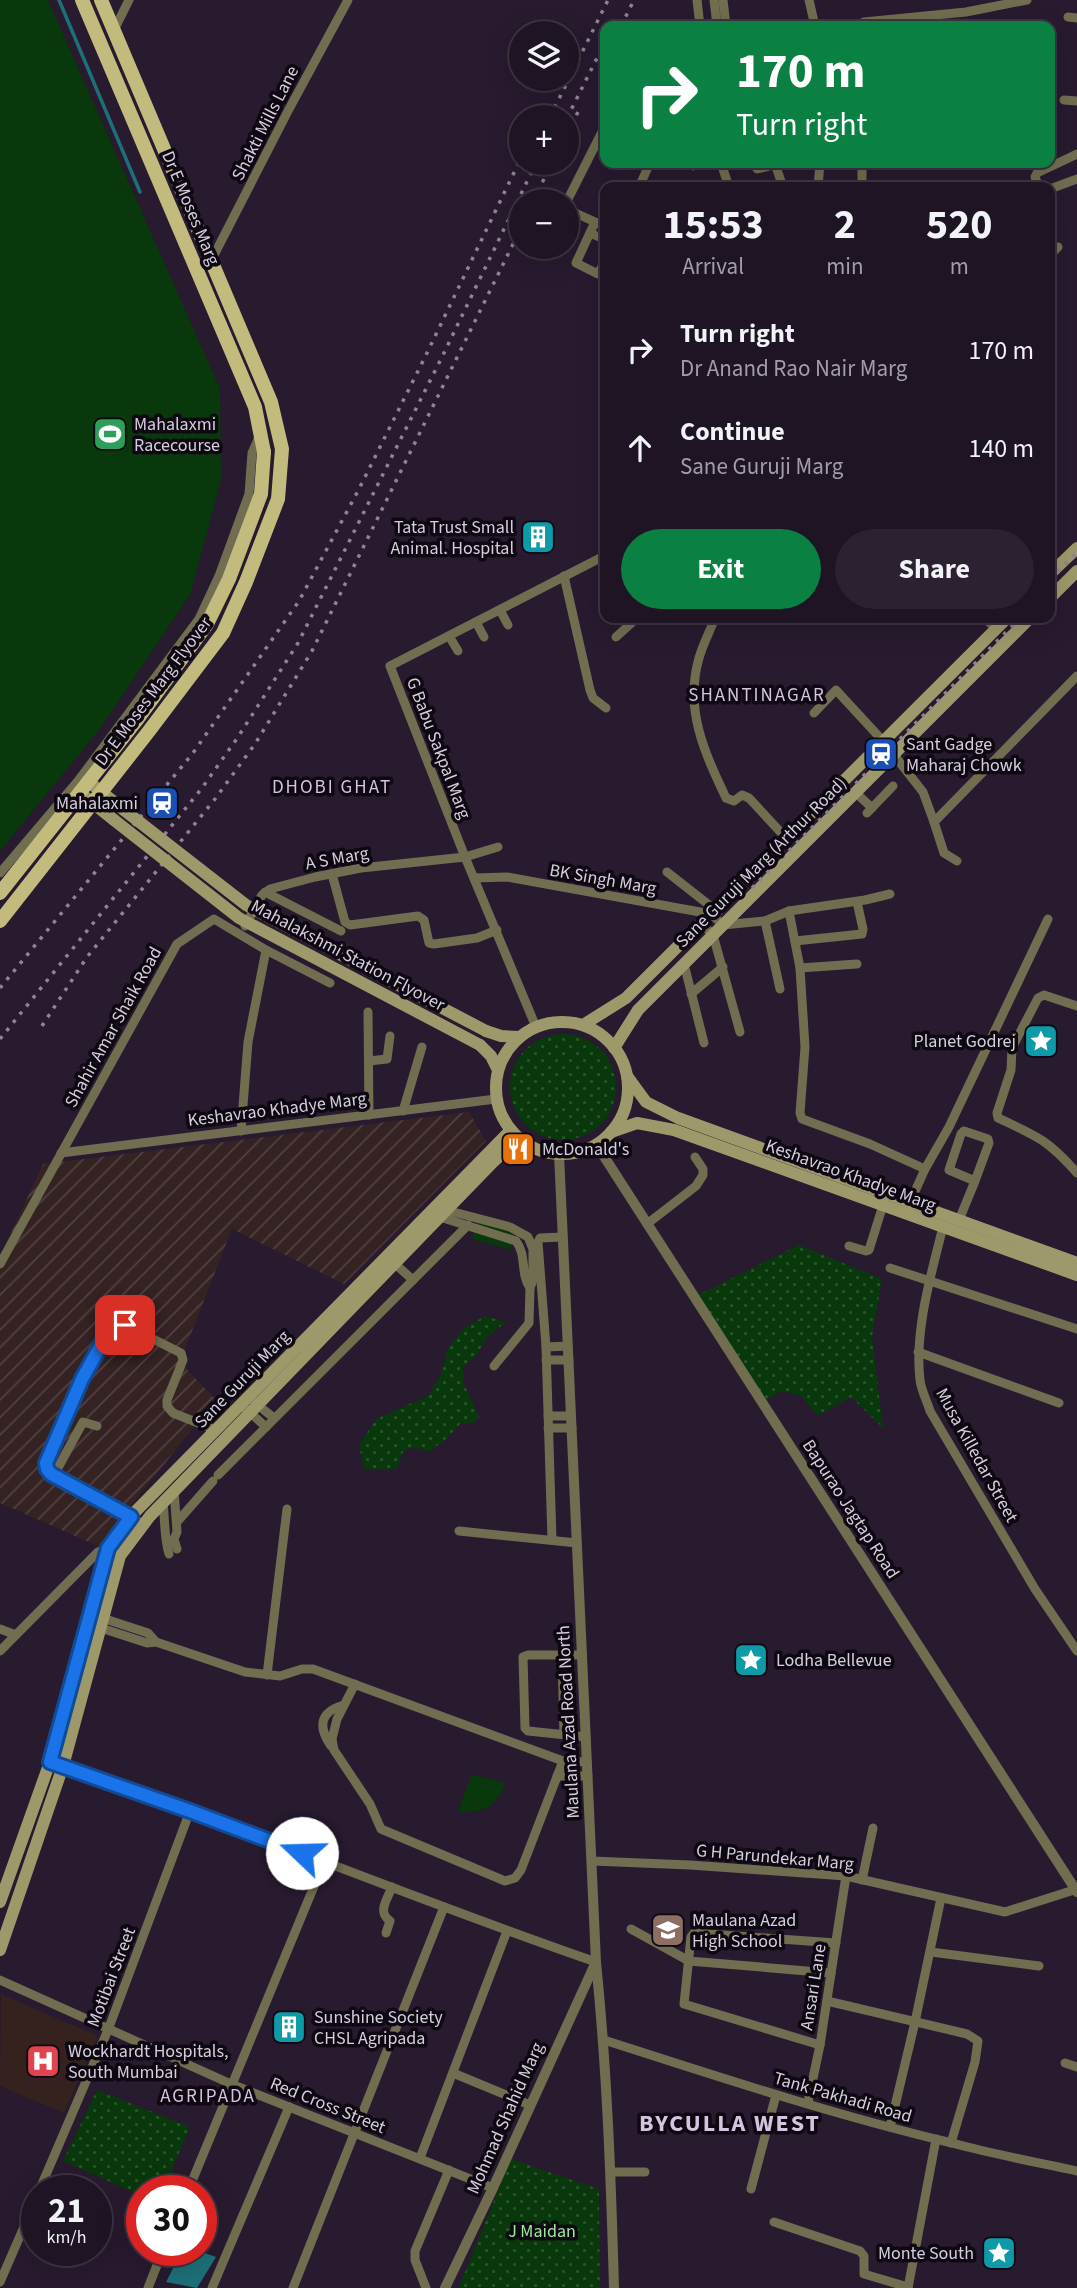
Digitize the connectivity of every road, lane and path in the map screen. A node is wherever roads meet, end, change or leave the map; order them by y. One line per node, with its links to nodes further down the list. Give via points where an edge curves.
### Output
1 (82, 0): 37 (main road, Dr E Moses Marg, via 255,407)
2 (101, 0): 15 (main road, Dr E Moses Marg)
3 (129, 0): 15 (street)
4 (348, 0): 35 (street, Shakti Mills Lane)
5 (697, 0): 10 (street)
6 (713, 0): 11 (street)
7 (723, 0): 12 (street)
8 (809, 0): 13 (street)
9 (1027, 0): 14 (street, via 966,12)
10 (700, 21)
11 (716, 21)
12 (725, 21)
13 (814, 21)
14 (874, 21)
15 (114, 30): 35 (main road, Dr E Moses Marg)
16 (1064, 98): 17 (street)
17 (1077, 99)
18 (600, 136): 27 (street)
19 (1077, 155): 20 (street)
20 (1055, 165)
21 (761, 168): 23 (street)
22 (1048, 168): 25 (street, via 1037,173)
23 (757, 169)
24 (1077, 179): 26 (street)
25 (1036, 182)
26 (1055, 187)
27 (574, 189)
28 (579, 215): 29 (street)
29 (595, 222): 30 (street); 31 (street)
30 (600, 224)
31 (590, 233): 32 (street); 36 (street, via 576,263 597,274)
32 (600, 237)
33 (1058, 247): 34 (street)
34 (1055, 250)
35 (211, 261): 66 (main road, Dr E Moses Marg Flyover, via 271,402 282,449 278,499 223,633)
36 (600, 269)
37 (261, 432): 64 (main road, Dr E Moses Marg Flyover, bridge, via 261,494 207,624); 73 (street, via 252,453 247,499 199,619 78,781)
38 (1077, 548): 40 (main road)
39 (600, 558): 43 (street, G Babu Sakpal Marg)
40 (1062, 563): 41 (main road); 42 (main road)
41 (1055, 570)
42 (1075, 573): 44 (main road)
43 (564, 576): 45 (street, G Babu Sakpal Marg); 59 (street, via 590,690)
44 (1055, 590)
45 (500, 610): 46 (street, G Babu Sakpal Marg); 52 (street)
46 (476, 622): 54 (street, G Babu Sakpal Marg); 55 (street)
47 (631, 623): 56 (street)
48 (713, 623): 68 (street, via 693,684 702,747 726,798 749,797)
49 (990, 623): 53 (street)
50 (1002, 623): 53 (main road, Sane Guruji Marg (Arthur Road))
51 (1025, 623): 62 (main road, Sane Guruji Marg (Arthur Road))
52 (508, 625)
53 (996, 629): 61 (main road, Sane Guruji Marg (Arthur Road))
54 (449, 636): 57 (street); 70 (street, G Babu Sakpal Marg, via 390,666)
55 (484, 637)
56 (616, 637)
57 (457, 651)
58 (1077, 676): 67 (street)
59 (606, 708)
60 (814, 713): 61 (street, via 836,690)
61 (883, 741): 62 (street); 68 (main road, Sane Guruji Marg (Arthur Road))
62 (893, 754): 65 (main road, Sane Guruji Marg (Arthur Road)); 67 (street, via 923,792)
63 (893, 786): 65 (street, via 869,811)
64 (84, 787): 66 (main road, Mahalakshmi Station Flyover); 77 (main road, Dr E Moses Marg Flyover)
65 (855, 792): 85 (main road, Sane Guruji Marg (Arthur Road))
66 (97, 798): 83 (main road, Dr E Moses Marg Flyover); 109 (main road, Mahalakshmi Station Flyover, bridge, via 246,905 486,1031); 114 (main road, Mahalakshmi Station Flyover, bridge, via 239,918 480,1045)
67 (934, 822): 71 (street, via 944,853)
68 (786, 838): 81 (main road, Sane Guruji Marg (Arthur Road))
69 (498, 847): 70 (street, A S Marg)
70 (465, 857): 74 (street, A S Marg); 75 (street, G Babu Sakpal Marg)
71 (957, 861)
72 (667, 872): 81 (street)
73 (0, 873)
74 (332, 874): 76 (street, A S Marg); 86 (street, via 345,922 350,925 418,916 424,920 429,943 434,944 477,938)
75 (474, 878): 81 (street, BK Singh Marg, via 507,877); 86 (street, G Babu Sakpal Marg)
76 (265, 892): 87 (street); 88 (street)
77 (0, 893)
78 (890, 894): 79 (street)
79 (857, 902): 80 (street); 90 (street, via 862,934)
80 (789, 911): 84 (street); 90 (street)
81 (709, 916): 85 (street); 89 (street); 91 (main road, Sane Guruji Marg (Arthur Road))
82 (1048, 919): 126 (street)
83 (0, 921)
84 (765, 921): 85 (street); 101 (street)
85 (725, 923): 89 (main road, Sane Guruji Marg (Arthur Road))
86 (496, 930): 106 (street, G Babu Sakpal Marg)
87 (341, 931)
88 (240, 933): 92 (street); 123 (street, Shahir Amar Shaik Road, via 214,919 177,944)
89 (713, 935): 93 (main road, Sane Guruji Marg (Arthur Road)); 96 (street)
90 (796, 941): 97 (street)
91 (683, 942): 93 (main road); 98 (main road, Sane Guruji Marg (Arthur Road))
92 (266, 950): 99 (street); 119 (street, via 248,1042)
93 (694, 953): 94 (main road, Sane Guruji Marg (Arthur Road))
94 (684, 964): 100 (main road, Sane Guruji Marg (Arthur Road)); 102 (street)
95 (857, 964): 97 (street)
96 (723, 967): 102 (street); 107 (street)
97 (800, 968): 126 (street, via 805,1047 802,1119)
98 (649, 975): 100 (main road); 105 (main road, Sane Guruji Marg (Arthur Road), via 626,998)
99 (330, 983)
100 (661, 986): 112 (main road, Sane Guruji Marg (Arthur Road), via 638,1010)
101 (780, 989)
102 (691, 994): 110 (street)
103 (1077, 1006): 127 (street, via 1044,995 1038,998 1012,1048 1012,1070 998,1113 998,1118 1056,1149)
104 (368, 1012): 113 (street)
105 (583, 1025): 106 (main road, via 561,1022); 112 (main road)
106 (536, 1027): 109 (main road)
107 (740, 1032)
108 (390, 1036): 113 (street, via 387,1059)
109 (519, 1037): 114 (main road)
110 (704, 1044)
111 (422, 1046): 117 (street)
112 (614, 1048): 115 (main road)
113 (369, 1061): 118 (street)
114 (498, 1070): 116 (main road)
115 (627, 1076): 120 (main road, via 625,1105); 129 (main road, Keshavrao Khadye Marg, via 646,1102 678,1118)
116 (496, 1099): 117 (street, Keshavrao Khadye Marg); 121 (main road)
117 (403, 1111): 118 (street, Keshavrao Khadye Marg)
118 (369, 1115): 119 (street, Keshavrao Khadye Marg)
119 (241, 1131): 123 (street, Keshavrao Khadye Marg)
120 (611, 1132): 122 (main road); 129 (main road, Keshavrao Khadye Marg, via 636,1123 674,1130)
121 (515, 1134): 124 (main road, via 547,1153); 131 (main road, Sane Guruji Marg); 140 (main road, Sane Guruji Marg)
122 (596, 1144): 124 (main road); 134 (street, Bapurao Jagtap Road)
123 (61, 1153): 139 (street)
124 (559, 1154): 136 (street, Maulana Azad Road North)
125 (695, 1157): 134 (street, via 703,1169 700,1181)
126 (925, 1169): 130 (street)
127 (1077, 1173)
128 (975, 1181): 128 (street, via 989,1141 964,1132 949,1170); 132 (street)
129 (885, 1199): 130 (main road, Keshavrao Khadye Marg); 137 (street, via 869,1250)
130 (908, 1208): 133 (main road, Keshavrao Khadye Marg)
131 (443, 1213): 135 (street); 140 (main road, Sane Guruji Marg); 145 (street, via 510,1227 528,1237 533,1249)
132 (960, 1220): 133 (main road, Keshavrao Khadye Marg); 138 (main road, Keshavrao Khadye Marg)
133 (944, 1221): 142 (main road, Keshavrao Khadye Marg); 144 (street, Musa Killedar Street)
134 (647, 1224): 198 (street, Bapurao Jagtap Road)
135 (468, 1225): 143 (street); 145 (street, via 519,1244)
136 (563, 1237): 147 (street, Maulana Azad Road North); 148 (street, via 538,1240)
137 (849, 1246)
138 (1077, 1263)
139 (0, 1264)
140 (388, 1265): 143 (street); 154 (main road, Sane Guruji Marg)
141 (890, 1268): 144 (street)
142 (1077, 1275)
143 (412, 1280): 156 (street)
144 (930, 1280): 146 (street); 149 (street, Musa Killedar Street)
145 (530, 1288): 152 (street, via 529,1323)
146 (1077, 1329)
147 (568, 1346): 148 (street); 151 (street, Maulana Azad Road North)
148 (546, 1347): 150 (street)
149 (918, 1352): 153 (street); 179 (street, Musa Killedar Street, via 920,1383 930,1411)
150 (546, 1360): 151 (street); 155 (street)
151 (569, 1360): 157 (street, Maulana Azad Road North)
152 (494, 1366)
153 (1059, 1403)
154 (249, 1405): 156 (street); 159 (street); 161 (main road, Sane Guruji Marg); 163 (main road, Sane Guruji Marg)
155 (548, 1416): 157 (street); 160 (street)
156 (274, 1419): 159 (street)
157 (572, 1422): 160 (street); 171 (street, Maulana Azad Road North)
158 (97, 1426): 162 (street, via 83,1422)
159 (266, 1427): 167 (street)
160 (548, 1429): 170 (street)
161 (216, 1430): 162 (street, via 173,1413 167,1406 183,1360 181,1353 125,1325 114,1325 82,1379 46,1463); 166 (main road, Sane Guruji Marg)
162 (54, 1475): 166 (street)
163 (174, 1490): 164 (main road, Sane Guruji Marg); 167 (street)
164 (163, 1502): 167 (street, via 165,1542 173,1551); 168 (main road, Sane Guruji Marg)
165 (287, 1509): 182 (street)
166 (131, 1517): 168 (street); 172 (main road, Sane Guruji Marg)
167 (177, 1522)
168 (143, 1524): 173 (main road, Sane Guruji Marg)
169 (459, 1531): 170 (street)
170 (552, 1541): 171 (street)
171 (577, 1543): 181 (street, Maulana Azad Road North)
172 (108, 1548): 173 (street); 174 (main road); 177 (street, Sane Guruji Marg, via 98,1552)
173 (120, 1556): 175 (main road)
174 (90, 1614): 175 (street); 188 (main road)
175 (102, 1623): 182 (street, via 148,1633 156,1642); 188 (main road)
176 (0, 1629): 177 (street)
177 (16, 1636): 178 (street, Sane Guruji Marg)
178 (0, 1651)
179 (1077, 1651)
180 (562, 1655): 181 (street); 184 (street); 184 (street, via 528,1655 522,1660 524,1728)
181 (582, 1655): 185 (street, Maulana Azad Road North)
182 (267, 1675): 183 (street, via 313,1669)
183 (355, 1684): 186 (street); 189 (street, via 332,1740 334,1751 381,1829 505,1881 515,1878)
184 (564, 1735): 185 (street)
185 (586, 1737): 187 (street, Maulana Azad Road North)
186 (563, 1761): 187 (street); 189 (street)
187 (587, 1762): 190 (street, Maulana Azad Road North)
188 (57, 1764): 191 (street); 199 (main road); 206 (main road)
189 (557, 1776): 190 (street)
190 (588, 1776): 193 (street, Maulana Azad Road North)
191 (190, 1811): 194 (street); 215 (street, Motibai Street)
192 (873, 1828): 196 (street)
193 (592, 1861): 195 (street, G H Parundekar Marg); 208 (street, Maulana Azad Road North)
194 (324, 1862): 197 (street); 221 (street)
195 (846, 1876): 196 (street, G H Parundekar Marg); 205 (street, Ansari Lane)
196 (862, 1880): 200 (street, G H Parundekar Marg)
197 (392, 1887): 201 (street); 204 (street, via 382,1913 390,1921)
198 (1076, 1890): 200 (street, G H Parundekar Marg, via 1005,1912)
199 (1, 1894)
200 (942, 1898): 207 (street)
201 (444, 1907): 203 (street); 227 (street)
202 (631, 1929): 209 (street)
203 (507, 1931): 208 (street); 220 (street)
204 (386, 1933)
205 (836, 1943): 209 (street, via 694,1933); 211 (street, Ansari Lane)
206 (0, 1951)
207 (931, 1952): 210 (street); 214 (street)
208 (596, 1962): 216 (street, Maulana Azad Road North); 224 (street, Mohmad Shahid Marg)
209 (689, 1962): 211 (street); 217 (street, via 684,2004)
210 (1039, 1966)
211 (831, 1973): 213 (street, Ansari Lane)
212 (0, 1980): 215 (street, Red Cross Street)
213 (827, 2001): 214 (street); 217 (street, Ansari Lane)
214 (915, 2022): 226 (street); 229 (street, via 967,2034 978,2041)
215 (108, 2030): 221 (street, Red Cross Street); 235 (street, Motibai Street)
216 (604, 2040): 222 (street, Tank Pakhadi Road); 233 (street, Maulana Azad Road North)
217 (820, 2045): 223 (street, Ansari Lane)
218 (1065, 2063): 219 (street)
219 (1077, 2067)
220 (453, 2073): 224 (street); 230 (street)
221 (231, 2084): 225 (street, Red Cross Street); 236 (street)
222 (776, 2095): 223 (street, Tank Pakhadi Road); 238 (street)
223 (808, 2102): 226 (street, Tank Pakhadi Road)
224 (530, 2105): 237 (street, Mohmad Shahid Marg)
225 (289, 2107): 227 (street, Red Cross Street); 245 (street)
226 (890, 2127): 228 (street, Tank Pakhadi Road)
227 (356, 2133): 230 (street, Red Cross Street); 246 (street)
228 (936, 2139): 229 (street, Tank Pakhadi Road); 243 (street)
229 (951, 2143): 232 (street, Tank Pakhadi Road)
230 (421, 2158): 231 (street, Red Cross Street)
231 (449, 2170): 237 (street, Red Cross Street); 247 (street, via 415,2251)
232 (1077, 2171)
233 (611, 2172): 234 (street); 249 (street, Maulana Azad Road North)
234 (646, 2172)
235 (46, 2175)
236 (194, 2175)
237 (493, 2188): 248 (street, Mohmad Shahid Marg)
238 (751, 2189)
239 (774, 2222): 243 (street, via 860,2251 864,2274)
240 (21, 2234): 242 (street)
241 (157, 2266): 244 (street)
242 (0, 2282)
243 (908, 2287)
244 (148, 2288)
245 (212, 2288)
246 (293, 2288)
247 (426, 2288)
248 (445, 2288)
249 (614, 2288)

